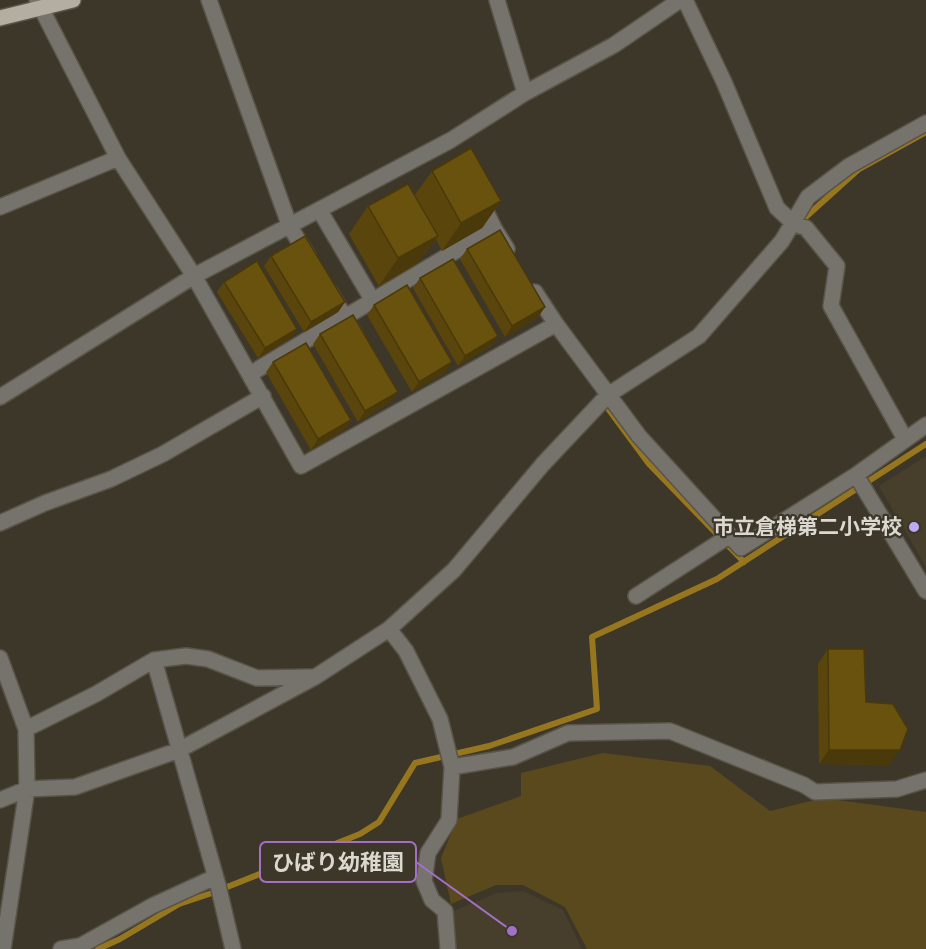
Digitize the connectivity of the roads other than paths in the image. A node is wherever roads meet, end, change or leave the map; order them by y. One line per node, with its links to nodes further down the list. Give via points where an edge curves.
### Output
1 (73, 0): 6 (main road)
2 (209, 0): 15 (street)
3 (496, 0): 8 (street)
4 (680, 0): 8 (street, via 614,45)
5 (685, 0): 14 (street, via 777,208)
6 (38, 4): 7 (main road); 10 (street)
7 (0, 18)
8 (525, 93): 13 (street, via 454,145 392,179)
9 (926, 123): 14 (street, via 849,166 808,197)
10 (118, 158): 12 (street); 18 (street)
11 (475, 189): 16 (street)
12 (0, 207)
13 (320, 211): 15 (street); 20 (street)
14 (793, 223): 25 (street, via 782,241 699,336); 29 (street, via 806,228 837,266 831,306)
15 (290, 227): 18 (street, via 248,255); 21 (street)
16 (494, 228): 17 (street); 20 (street, via 443,258 404,289)
17 (512, 257)
18 (194, 276): 24 (street); 27 (street)
19 (525, 276): 22 (street)
20 (373, 301): 21 (street)
21 (345, 317): 23 (street); 24 (street)
22 (556, 324): 25 (street); 26 (street, via 503,347 353,430 301,466)
23 (362, 345)
24 (250, 374): 26 (street)
25 (608, 395): 32 (street, via 639,436); 35 (street, via 543,464 454,570)
26 (263, 396): 31 (street, via 163,454)
27 (0, 397)
28 (926, 426): 29 (street)
29 (905, 439): 30 (street)
30 (856, 475): 32 (street, via 741,548); 33 (street)
31 (0, 523)
32 (729, 536): 34 (street)
33 (926, 591)
34 (636, 596)
35 (389, 629): 38 (street); 41 (street, via 406,651 440,719)
36 (0, 658): 39 (street)
37 (154, 660): 38 (street, via 186,656 208,659 257,678); 39 (street); 40 (street)
38 (315, 677): 40 (street)
39 (26, 729): 43 (street)
40 (179, 750): 43 (street, via 75,787); 45 (street)
41 (452, 767): 42 (street, via 513,757 568,733 670,730 815,792 897,789); 49 (street, via 449,820 428,852 424,881 432,900 445,911)
42 (926, 780)
43 (27, 789): 44 (street); 46 (street)
44 (0, 800)
45 (218, 887): 47 (street, via 152,906 80,946); 48 (street)
46 (3, 949)
47 (60, 949)
48 (234, 949)
49 (448, 949)

